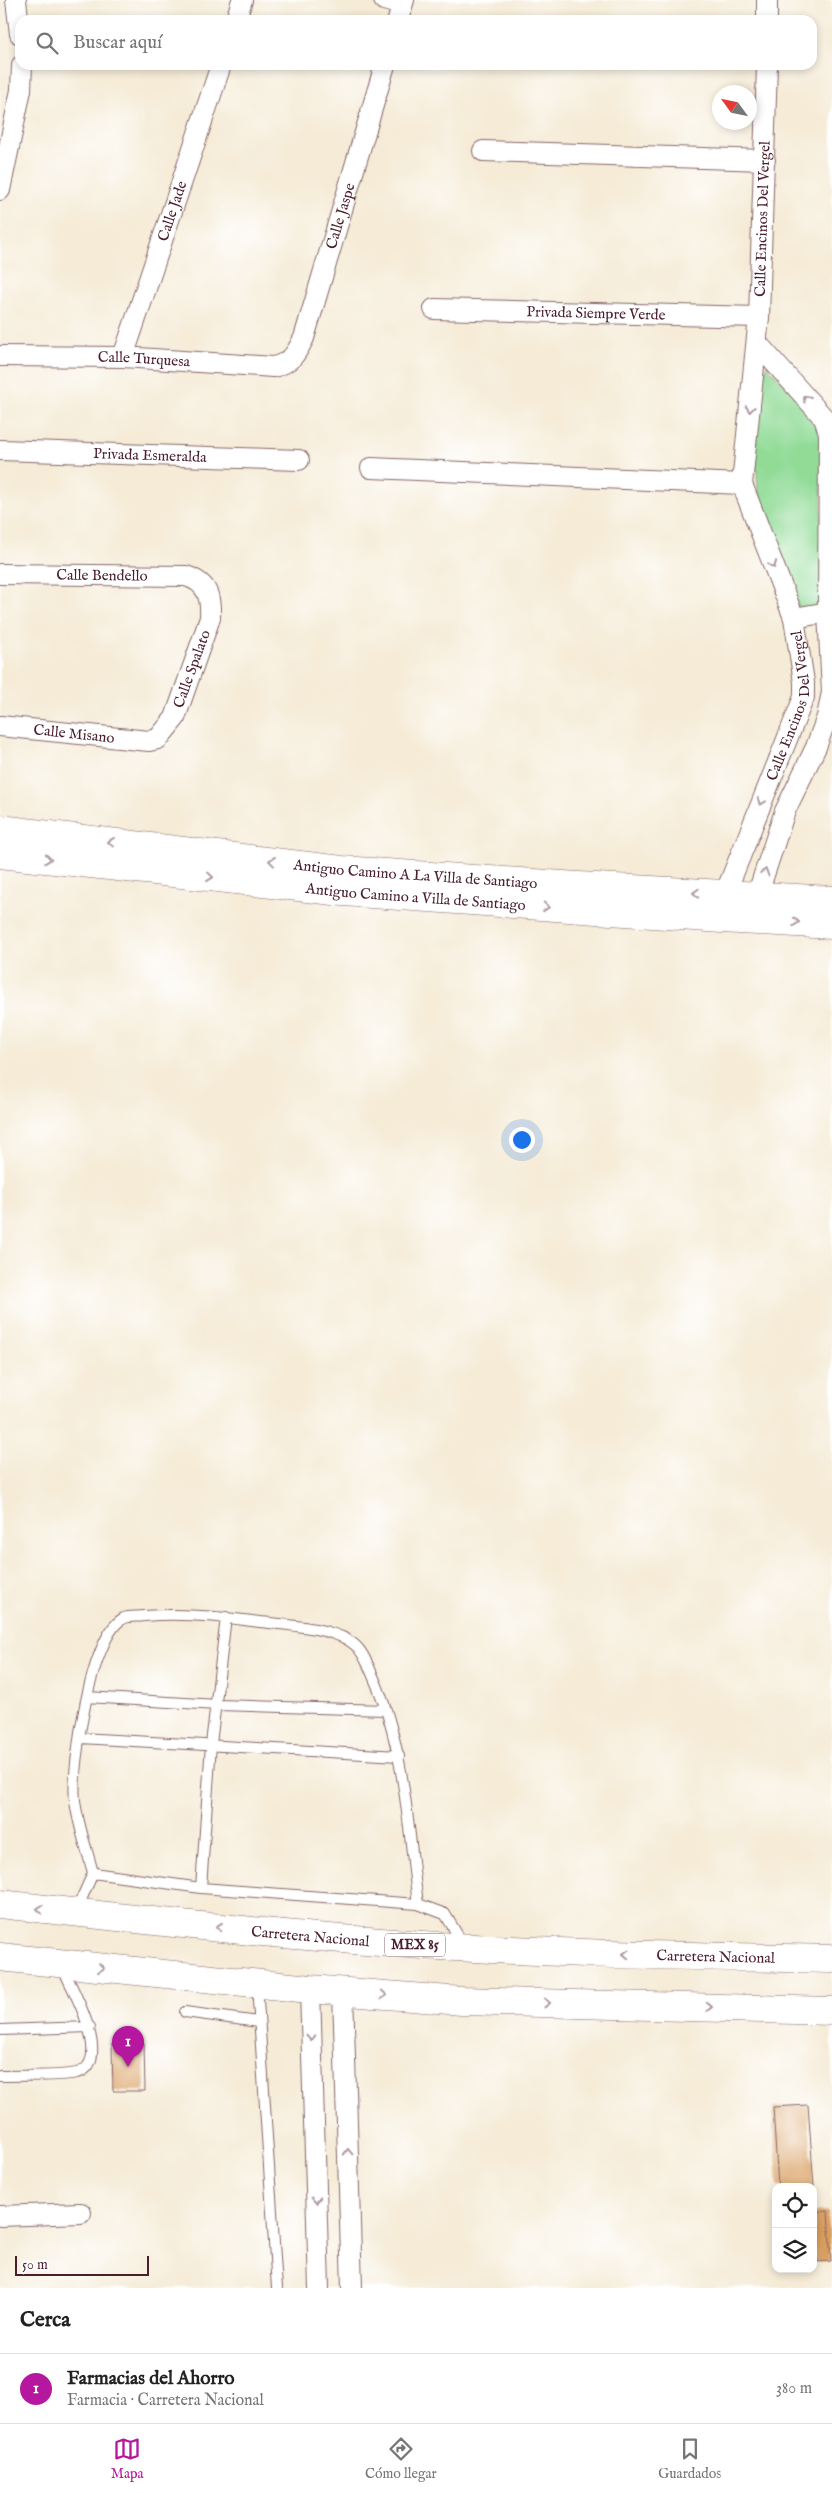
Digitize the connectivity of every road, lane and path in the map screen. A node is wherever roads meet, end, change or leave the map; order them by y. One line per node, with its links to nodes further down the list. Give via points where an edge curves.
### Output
1 (16, 0): 4 (street)
2 (242, 0): 5 (street)
3 (767, 0): 6 (street)
4 (18, 15)
5 (238, 15)
6 (767, 15)
7 (22, 70): 12 (street, via 21,90)
8 (219, 70): 19 (street, Calle Jade)
9 (384, 70): 20 (street, Calle Jaspe, via 304,338)
10 (767, 70): 13 (street, Calle Encinos Del Vergel)
11 (483, 151): 13 (street)
12 (4, 155): 14 (street)
13 (765, 160): 16 (street, Calle Encinos Del Vergel)
14 (0, 190)
15 (434, 309): 16 (street, Privada Siempre Verde)
16 (759, 317): 17 (street, Calle Encinos Del Vergel)
17 (757, 343): 24 (street, Calle Encinos Del Vergel, one-way to 24); 27 (street, Calle Encinos Del Vergel, one-way to 17, via 829,433 824,418)
18 (0, 356): 19 (street, Calle Turquesa)
19 (123, 357): 20 (street, Calle Turquesa, via 273,367)
20 (287, 364)
21 (0, 450): 22 (street, Privada Esmeralda)
22 (299, 460)
23 (371, 468): 24 (street)
24 (742, 484): 28 (street, Calle Encinos Del Vergel, one-way to 28)
25 (0, 574): 26 (street, Calle Bendello, via 186,576)
26 (204, 585): 30 (street, Calle Spalato, via 209,594 210,618 174,718 158,739)
27 (828, 612): 28 (street); 35 (street, Calle Encinos Del Vergel, one-way to 27, via 785,812 827,717 832,692)
28 (794, 618): 34 (street, Calle Encinos Del Vergel, one-way to 34, via 804,697)
29 (0, 726): 30 (street, Calle Misano)
30 (149, 741)
31 (0, 829): 34 (main road, Antiguo Camino A La Villa de Santiago, one-way to 31, via 342,870)
32 (0, 854): 34 (main road, Antiguo Camino a Villa de Santiago, one-way to 34, via 343,892)
33 (832, 900): 35 (main road, Antiguo Camino A La Villa de Santiago)
34 (723, 907): 35 (main road, Antiguo Camino A La Villa de Santiago)
35 (756, 908): 36 (main road, one-way to 36)
36 (832, 925)
37 (226, 1617): 38 (lane, via 172,1614 125,1618 110,1630); 39 (lane); 40 (lane, via 332,1632 356,1645 368,1664)
38 (87, 1697): 39 (lane); 41 (lane)
39 (217, 1705): 40 (lane); 42 (lane)
40 (386, 1710): 43 (lane)
41 (80, 1738): 42 (lane); 44 (lane, via 75,1800)
42 (211, 1744): 43 (lane); 45 (lane)
43 (399, 1756): 47 (lane)
44 (93, 1872): 45 (lane); 48 (lane)
45 (201, 1888): 47 (lane)
46 (0, 1904): 48 (main road, Carretera Nacional / MEX 85, one-way to 46)
47 (418, 1904): 49 (lane, via 445,1914)
48 (75, 1912): 49 (main road, Carretera Nacional / MEX 85, one-way to 48, via 312,1937)
49 (465, 1947): 51 (main road, Carretera Nacional / MEX 85, one-way to 49)
50 (0, 1957): 52 (main road)
51 (832, 1959)
52 (61, 1964): 53 (main road, one-way to 53); 59 (lane)
53 (256, 1984): 54 (main road); 58 (lane)
54 (310, 1989): 55 (main road); 64 (street, one-way to 64)
55 (343, 1992): 56 (main road, one-way to 56, via 462,2001); 66 (street, one-way to 55)
56 (832, 2011)
57 (185, 2012): 58 (lane)
58 (258, 2022): 65 (lane)
59 (90, 2027): 60 (lane); 61 (lane, via 92,2057 83,2070)
60 (0, 2030)
61 (0, 2076)
62 (81, 2213): 63 (street)
63 (0, 2216)
64 (317, 2287)
65 (277, 2288)
66 (352, 2288)

